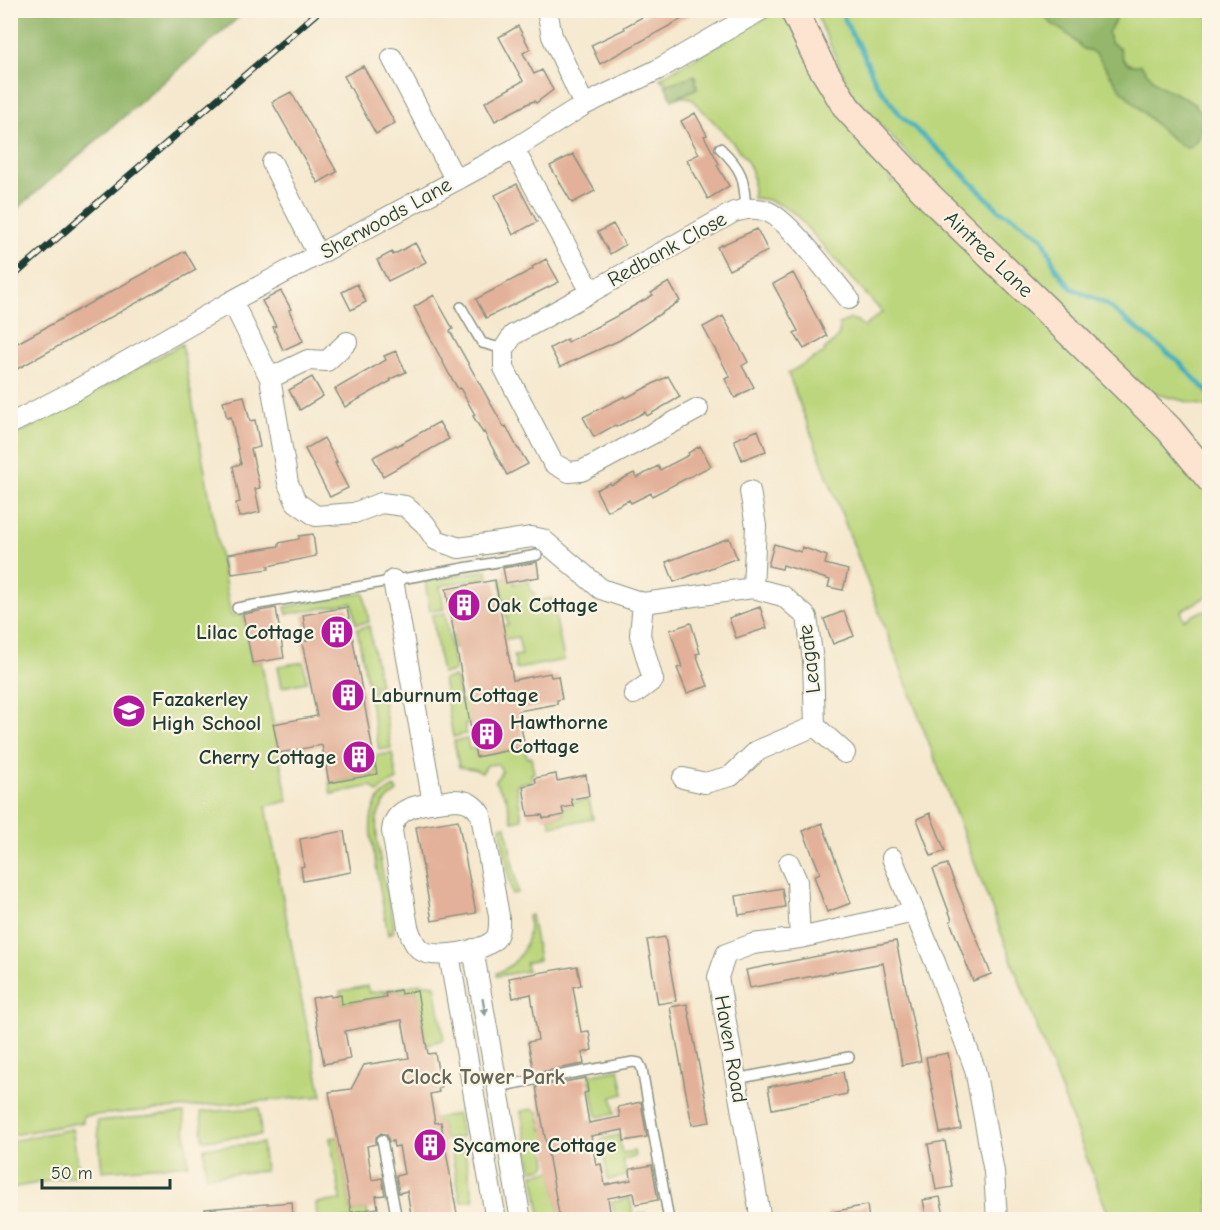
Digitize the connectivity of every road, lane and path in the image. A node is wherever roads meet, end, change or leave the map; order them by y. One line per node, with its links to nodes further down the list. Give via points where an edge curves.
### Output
1 (547, 10): 5 (street, via 552,36)
2 (761, 10): 5 (street, Sherwoods Lane, via 657,70)
3 (794, 10): 21 (main road, Aintree Lane, via 847,108 931,198 1170,429)
4 (392, 58): 9 (street)
5 (584, 105): 7 (street, Sherwoods Lane)
6 (720, 148): 10 (lane, via 742,175)
7 (514, 149): 9 (street, Sherwoods Lane); 12 (street, Redbank Close)
8 (272, 163): 11 (street)
9 (455, 180): 11 (street, Sherwoods Lane)
10 (746, 209): 12 (street, Redbank Close, via 734,212); 13 (street, Redbank Close, via 767,211 785,222)
11 (318, 255): 14 (street, Sherwoods Lane)
12 (591, 292): 17 (street, Redbank Close, via 513,335)
13 (849, 299)
14 (232, 301): 18 (street); 20 (street, Sherwoods Lane)
15 (461, 307): 17 (lane, via 482,343)
16 (347, 342): 18 (street, via 327,361 308,360)
17 (504, 349): 19 (street, via 504,368 553,463 569,472 596,464)
18 (270, 378): 23 (street, via 288,483 296,502 316,516 354,513 381,503 405,506 436,540 459,548 532,537)
19 (698, 409)
20 (10, 424)
21 (1209, 478)
22 (750, 491): 25 (street, via 756,526)
23 (540, 547): 24 (lane); 26 (street, Leagate, via 601,589)
24 (393, 580): 27 (lane); 32 (street)
25 (753, 588): 26 (street, Leagate); 29 (street, Leagate, via 783,596 807,617)
26 (643, 603): 28 (street, via 640,635 653,680)
27 (237, 608)
28 (634, 694)
29 (815, 726): 30 (street); 31 (street, via 757,751 731,776 705,783)
30 (845, 753)
31 (683, 778)
32 (433, 803): 37 (street, via 463,800 481,815 500,929 495,939); 38 (street, via 402,811 392,831 412,939 419,949 431,955)
33 (892, 858): 35 (street)
34 (789, 863): 36 (street, via 797,881)
35 (914, 912): 36 (street, Haven Road); 51 (street, via 975,1069 994,1172)
36 (800, 938): 41 (street, Haven Road, via 753,944 726,954 718,977)
37 (473, 949): 38 (street); 42 (street, one-way to 42)
38 (449, 954): 40 (street)
39 (849, 1057): 41 (lane)
40 (471, 1077): 42 (street); 45 (street)
41 (736, 1078): 50 (street, Haven Road)
42 (496, 1079): 44 (street); 49 (lane, via 639,1063)
43 (382, 1140): 47 (lane)
44 (508, 1147): 45 (street); 46 (street)
45 (484, 1151): 48 (street)
46 (516, 1219)
47 (397, 1220)
48 (496, 1220)
49 (669, 1220)
50 (761, 1220)
51 (997, 1220)

